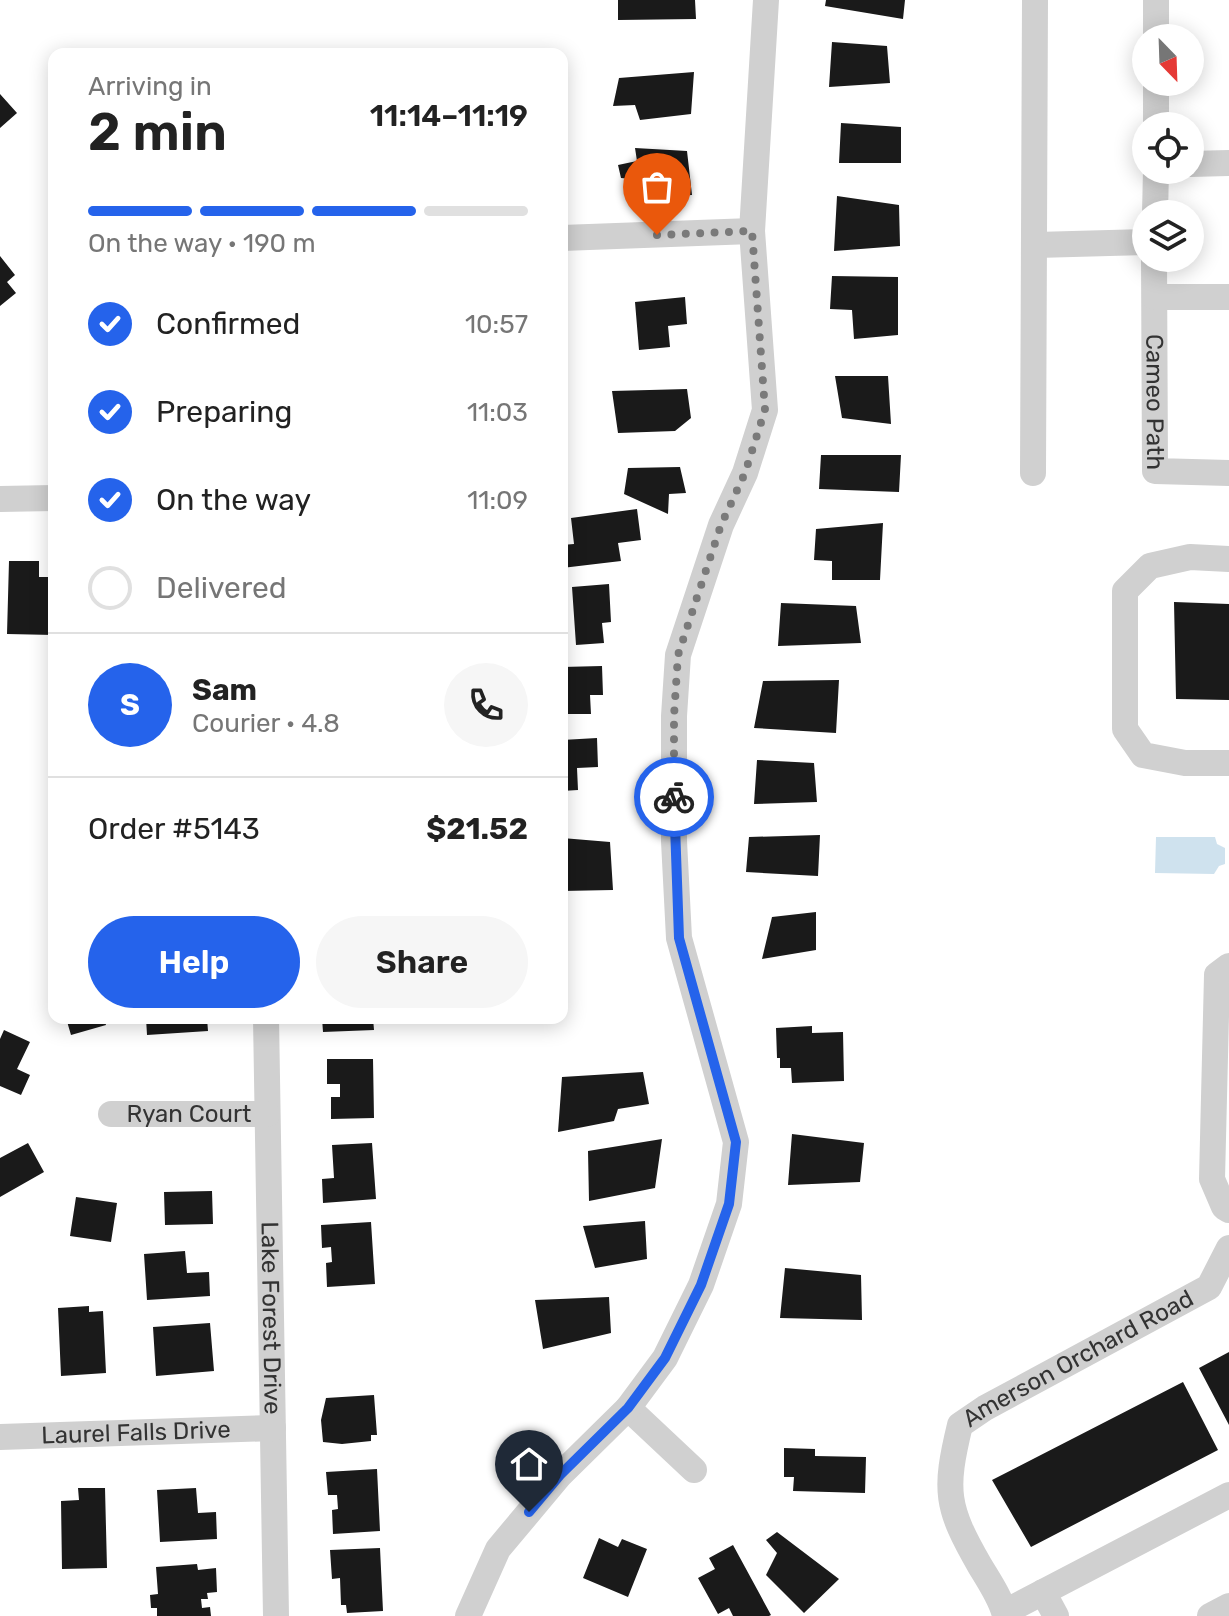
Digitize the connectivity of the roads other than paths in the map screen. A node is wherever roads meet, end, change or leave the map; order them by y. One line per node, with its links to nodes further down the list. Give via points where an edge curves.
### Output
1 (766, 0): 7 (street)
2 (1035, 0): 10 (street)
3 (1156, 0): 4 (street)
4 (1156, 24)
5 (1229, 163): 6 (street)
6 (1204, 164)
7 (752, 231): 8 (street); 26 (street, via 765,410 678,655 674,716 679,938 736,1142 729,1204 701,1285 665,1358)
8 (568, 238)
9 (1132, 242): 10 (street)
10 (1036, 245): 14 (street)
11 (1154, 272): 12 (street, Cameo Path)
12 (1155, 297): 13 (street); 15 (street, Cameo Path, via 1155,471)
13 (1229, 297)
14 (1033, 473)
15 (1229, 473)
16 (48, 498): 17 (street)
17 (0, 499)
18 (1229, 559): 19 (street, via 1190,557 1150,566 1125,591 1125,729 1143,755 1185,763)
19 (1229, 763)
20 (1229, 966): 24 (street, via 1217,975 1212,1179)
21 (266, 1024): 23 (street, Lake Forest Drive)
22 (111, 1114): 23 (street, Ryan Court)
23 (267, 1114): 27 (street, Lake Forest Drive)
24 (1229, 1210)
25 (1229, 1248): 33 (street, Amerson Orchard Road, via 1209,1287 960,1425 949,1498 961,1533)
26 (628, 1408): 29 (street); 35 (street, via 560,1475 498,1549)
27 (273, 1428): 28 (street, Laurel Falls Drive); 34 (street, Lake Forest Drive)
28 (0, 1437)
29 (694, 1470)
30 (1229, 1495): 31 (street, Amerson Orchard Road)
31 (1043, 1592): 33 (street, Amerson Orchard Road); 36 (street)
32 (1229, 1606): 37 (street)
33 (1005, 1614)
34 (276, 1616)
35 (468, 1616)
36 (1056, 1616)
37 (1210, 1616)

